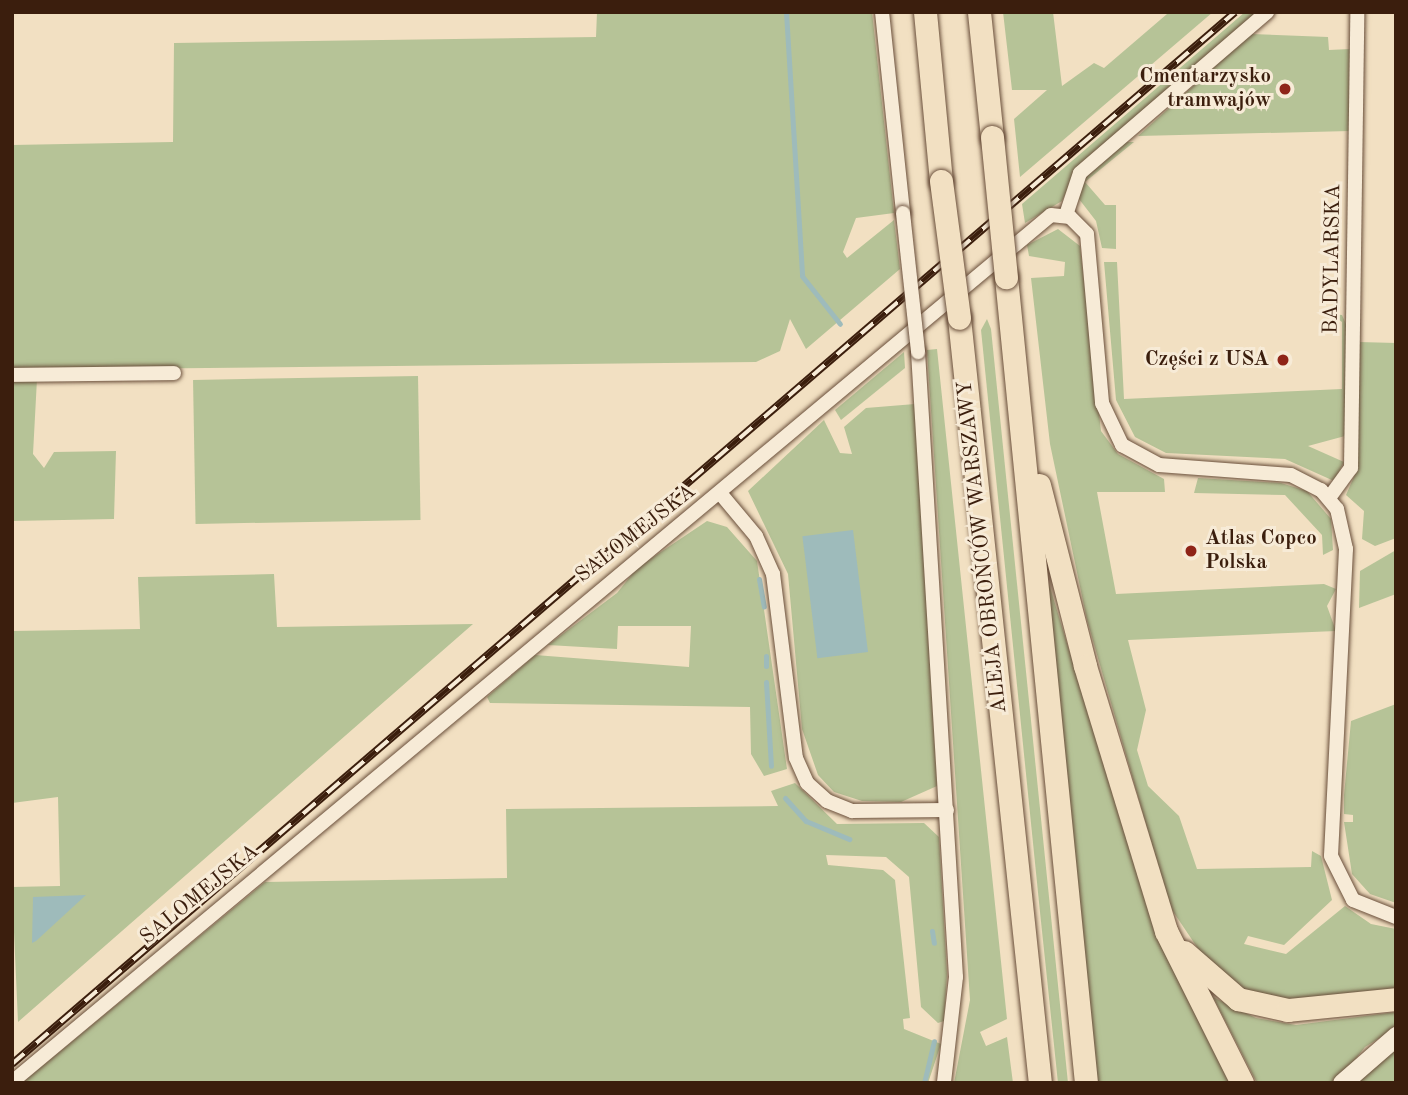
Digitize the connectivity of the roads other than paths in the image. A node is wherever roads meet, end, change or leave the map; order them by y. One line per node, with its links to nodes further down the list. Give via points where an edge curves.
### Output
1 (882, 12): 12 (street, bridge, via 918,352)
2 (925, 12): 19 (main road, ALEJA OBROŃCÓW WARSZAWY, bridge)
3 (979, 12): 7 (main road, bridge)
4 (1267, 12): 6 (street, via 1080,173)
5 (1357, 12): 11 (street, BADYLARSKA, via 1351,468)
6 (1066, 215): 10 (street, SALOMEJSKA, via 1037,222); 11 (street, via 1081,224 1088,240 1102,404 1122,445 1159,465 1291,475)
7 (1014, 347): 14 (main road, via 1047,527); 20 (main road)
8 (174, 373): 9 (street)
9 (12, 375)
10 (720, 494): 12 (street, via 756,536 773,574 796,758 807,783 827,802 863,814); 17 (street, SALOMEJSKA)
11 (1329, 498): 13 (street, via 1340,517 1346,549 1332,863 1353,900)
12 (947, 810): 18 (street, via 956,977)
13 (1396, 917)
14 (1166, 931): 15 (main road, via 1202,973 1238,999 1319,1011); 21 (main road)
15 (1396, 999)
16 (1396, 1036): 22 (main road)
17 (12, 1082)
18 (944, 1083)
19 (1040, 1083)
20 (1086, 1083)
21 (1242, 1083)
22 (1342, 1083)

